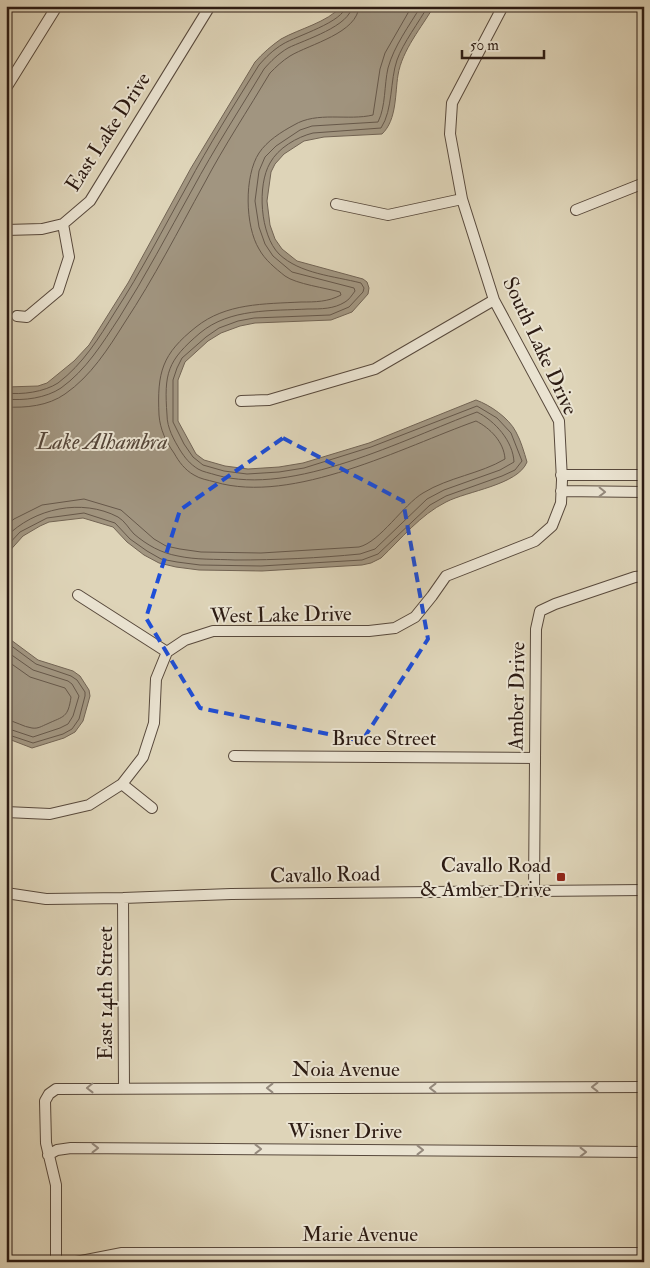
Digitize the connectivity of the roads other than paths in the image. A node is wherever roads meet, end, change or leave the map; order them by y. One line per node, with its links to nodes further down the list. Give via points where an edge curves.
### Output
1 (57, 6): 5 (street)
2 (210, 6): 11 (street, East Lake Drive, via 90,201)
3 (503, 6): 8 (street, South Lake Drive, via 452,103 450,134)
4 (6, 66): 5 (street)
5 (16, 71): 6 (street)
6 (6, 88)
7 (644, 183): 10 (street)
8 (462, 199): 9 (street, via 388,215); 13 (street, South Lake Drive)
9 (336, 204)
10 (576, 210)
11 (62, 224): 12 (street, East Lake Drive, via 42,229); 14 (street, via 69,257 58,291 27,317)
12 (6, 230)
13 (494, 300): 15 (street, via 375,369 269,400); 17 (street, South Lake Drive, via 559,421)
14 (17, 316)
15 (241, 401)
16 (644, 475): 17 (street)
17 (562, 477): 18 (street, West Lake Drive)
18 (561, 491): 19 (street, one-way to 19); 22 (street, West Lake Drive, via 552,526 535,541 446,576 414,617 395,628 369,632 213,632 185,640)
19 (644, 492)
20 (644, 576): 24 (street, Amber Drive, via 540,611 536,629)
21 (78, 595): 22 (street)
22 (167, 652): 25 (street, via 156,679 154,723 143,756)
23 (234, 756): 24 (street, Bruce Street)
24 (535, 758): 29 (street, Amber Drive)
25 (122, 784): 26 (street); 27 (street, via 89,805 50,814)
26 (152, 808)
27 (6, 812)
28 (644, 890): 29 (street, Cavallo Road)
29 (534, 891): 31 (street, Cavallo Road)
30 (6, 893): 31 (street, Cavallo Road, via 46,899)
31 (123, 898): 33 (street, East 14th Street)
32 (644, 1087): 33 (street, Noia Avenue, one-way to 33)
33 (124, 1088): 35 (street, Noia Avenue, one-way to 35, via 56,1089 49,1094 45,1102)
34 (644, 1152): 35 (street, Wisner Drive, one-way to 34, via 72,1148)
35 (48, 1155): 38 (street, via 56,1185)
36 (644, 1253): 37 (street, Marie Avenue)
37 (456, 1257): 39 (street, Marie Avenue, via 122,1253)
38 (56, 1262)
39 (76, 1262)

